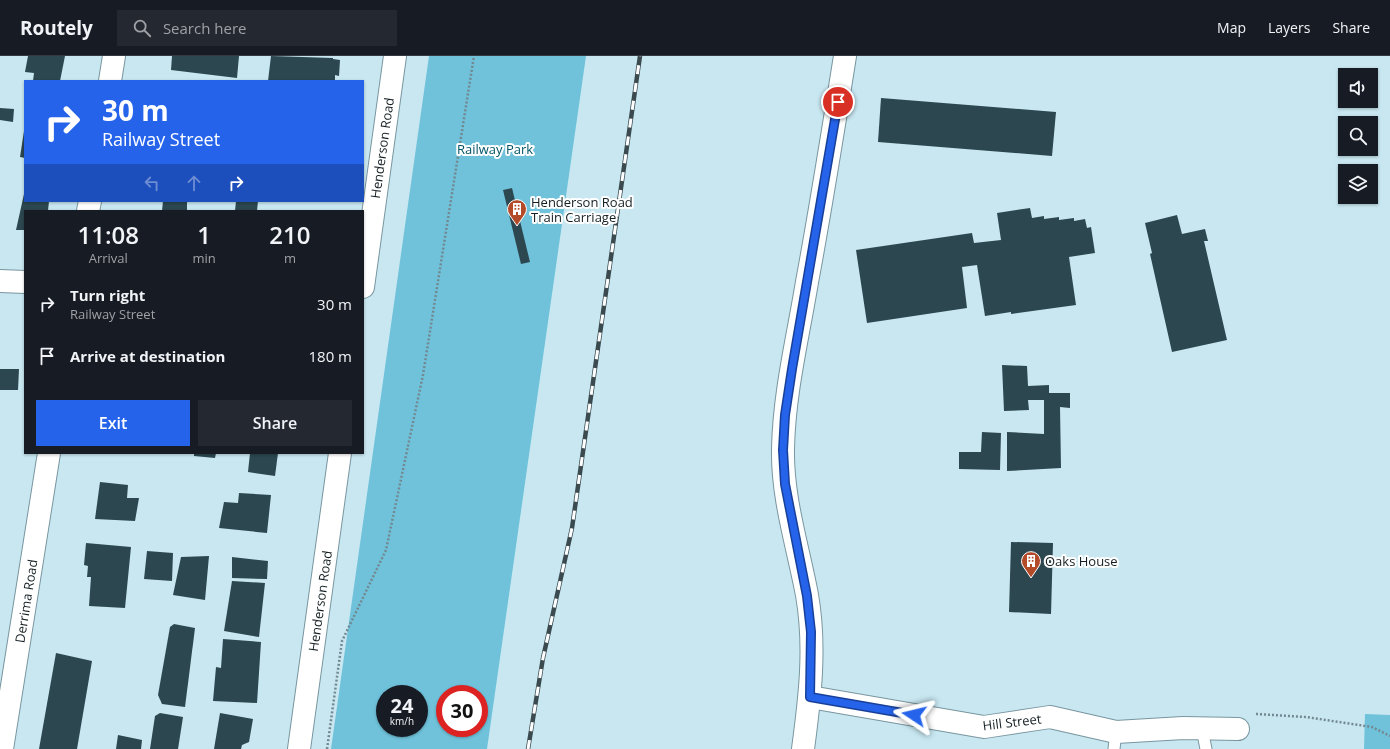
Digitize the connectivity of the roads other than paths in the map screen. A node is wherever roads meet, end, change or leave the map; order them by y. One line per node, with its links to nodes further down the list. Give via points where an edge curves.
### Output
1 (114, 56): 4 (street)
2 (395, 56): 5 (street, Henderson Road)
3 (845, 56): 10 (street, via 792,369 783,450 785,484 807,596 811,632)
4 (110, 80)
5 (364, 280)
6 (0, 281): 7 (street)
7 (24, 282)
8 (49, 454): 14 (street, Derrima Road)
9 (340, 454): 15 (street, Henderson Road)
10 (810, 697): 13 (street, Hill Street, via 984,727 1050,717); 16 (street)
11 (1245, 721): 12 (street, Hill Street)
12 (1204, 739): 13 (street, Hill Street, via 1182,728)
13 (1115, 740)
14 (2, 749)
15 (299, 749)
16 (803, 749)

